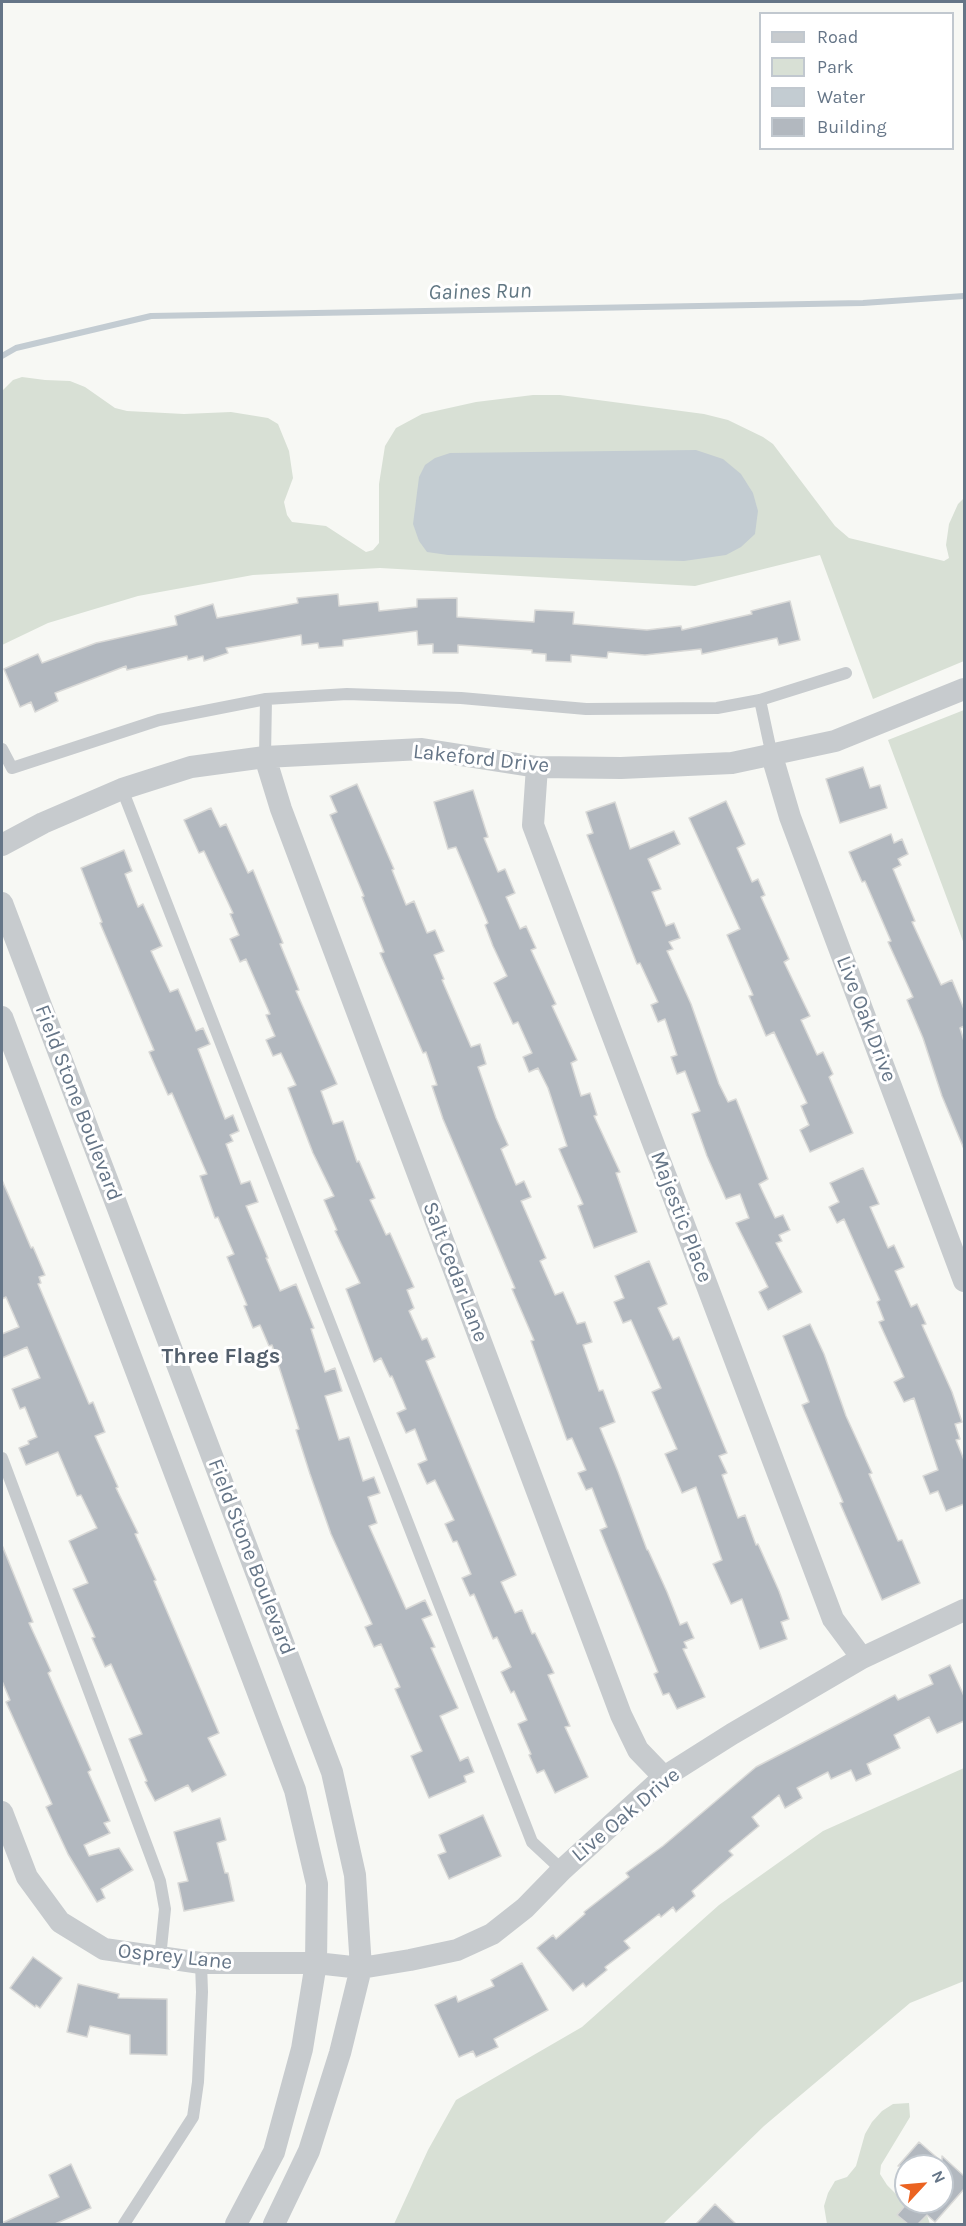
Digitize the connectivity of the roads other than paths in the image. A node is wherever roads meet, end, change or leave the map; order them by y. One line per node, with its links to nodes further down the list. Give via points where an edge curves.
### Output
1 (846, 673): 4 (lane)
2 (964, 688): 6 (street, Lakeford Drive, via 835,741)
3 (266, 699): 4 (lane, via 359,694 586,709 717,708); 5 (lane, via 159,720 12,768); 7 (lane)
4 (760, 700): 6 (lane)
5 (2, 749)
6 (772, 756): 8 (street, Lakeford Drive, via 732,763); 13 (street, Live Oak Drive, via 790,817)
7 (265, 757): 8 (street, Lakeford Drive, via 422,749); 9 (street, Lakeford Drive, via 191,767); 17 (street, Salt Cedar Lane, via 280,809 621,1715 638,1750)
8 (537, 767): 16 (street, Majestic Place, via 532,825 833,1619)
9 (122, 789): 10 (street, Lakeford Drive); 19 (lane, via 532,1842)
10 (2, 845)
11 (2, 903): 23 (street, Field Stone Boulevard, via 332,1772 355,1875)
12 (2, 1017): 22 (street, Field Stone Boulevard, via 295,1790 316,1884)
13 (964, 1281)
14 (2, 1458): 20 (lane, via 160,1881 165,1909)
15 (964, 1610): 16 (street, Live Oak Drive)
16 (862, 1658): 17 (street, Live Oak Drive)
17 (664, 1777): 19 (street, Live Oak Drive)
18 (2, 1812): 20 (street, Osprey Lane, via 27,1877 60,1922 104,1949)
19 (562, 1870): 23 (street, Live Oak Drive, via 525,1908 492,1934 457,1950)
20 (160, 1958): 21 (street, Osprey Lane)
21 (201, 1963): 22 (street, Osprey Lane); 24 (lane, via 198,2082 193,2117)
22 (316, 1963): 23 (street, Live Oak Drive); 25 (street, Field Stone Boulevard, via 302,2049 274,2152)
23 (361, 1968): 26 (street, Field Stone Boulevard, via 340,2053 309,2151)
24 (124, 2224)
25 (237, 2224)
26 (274, 2224)

